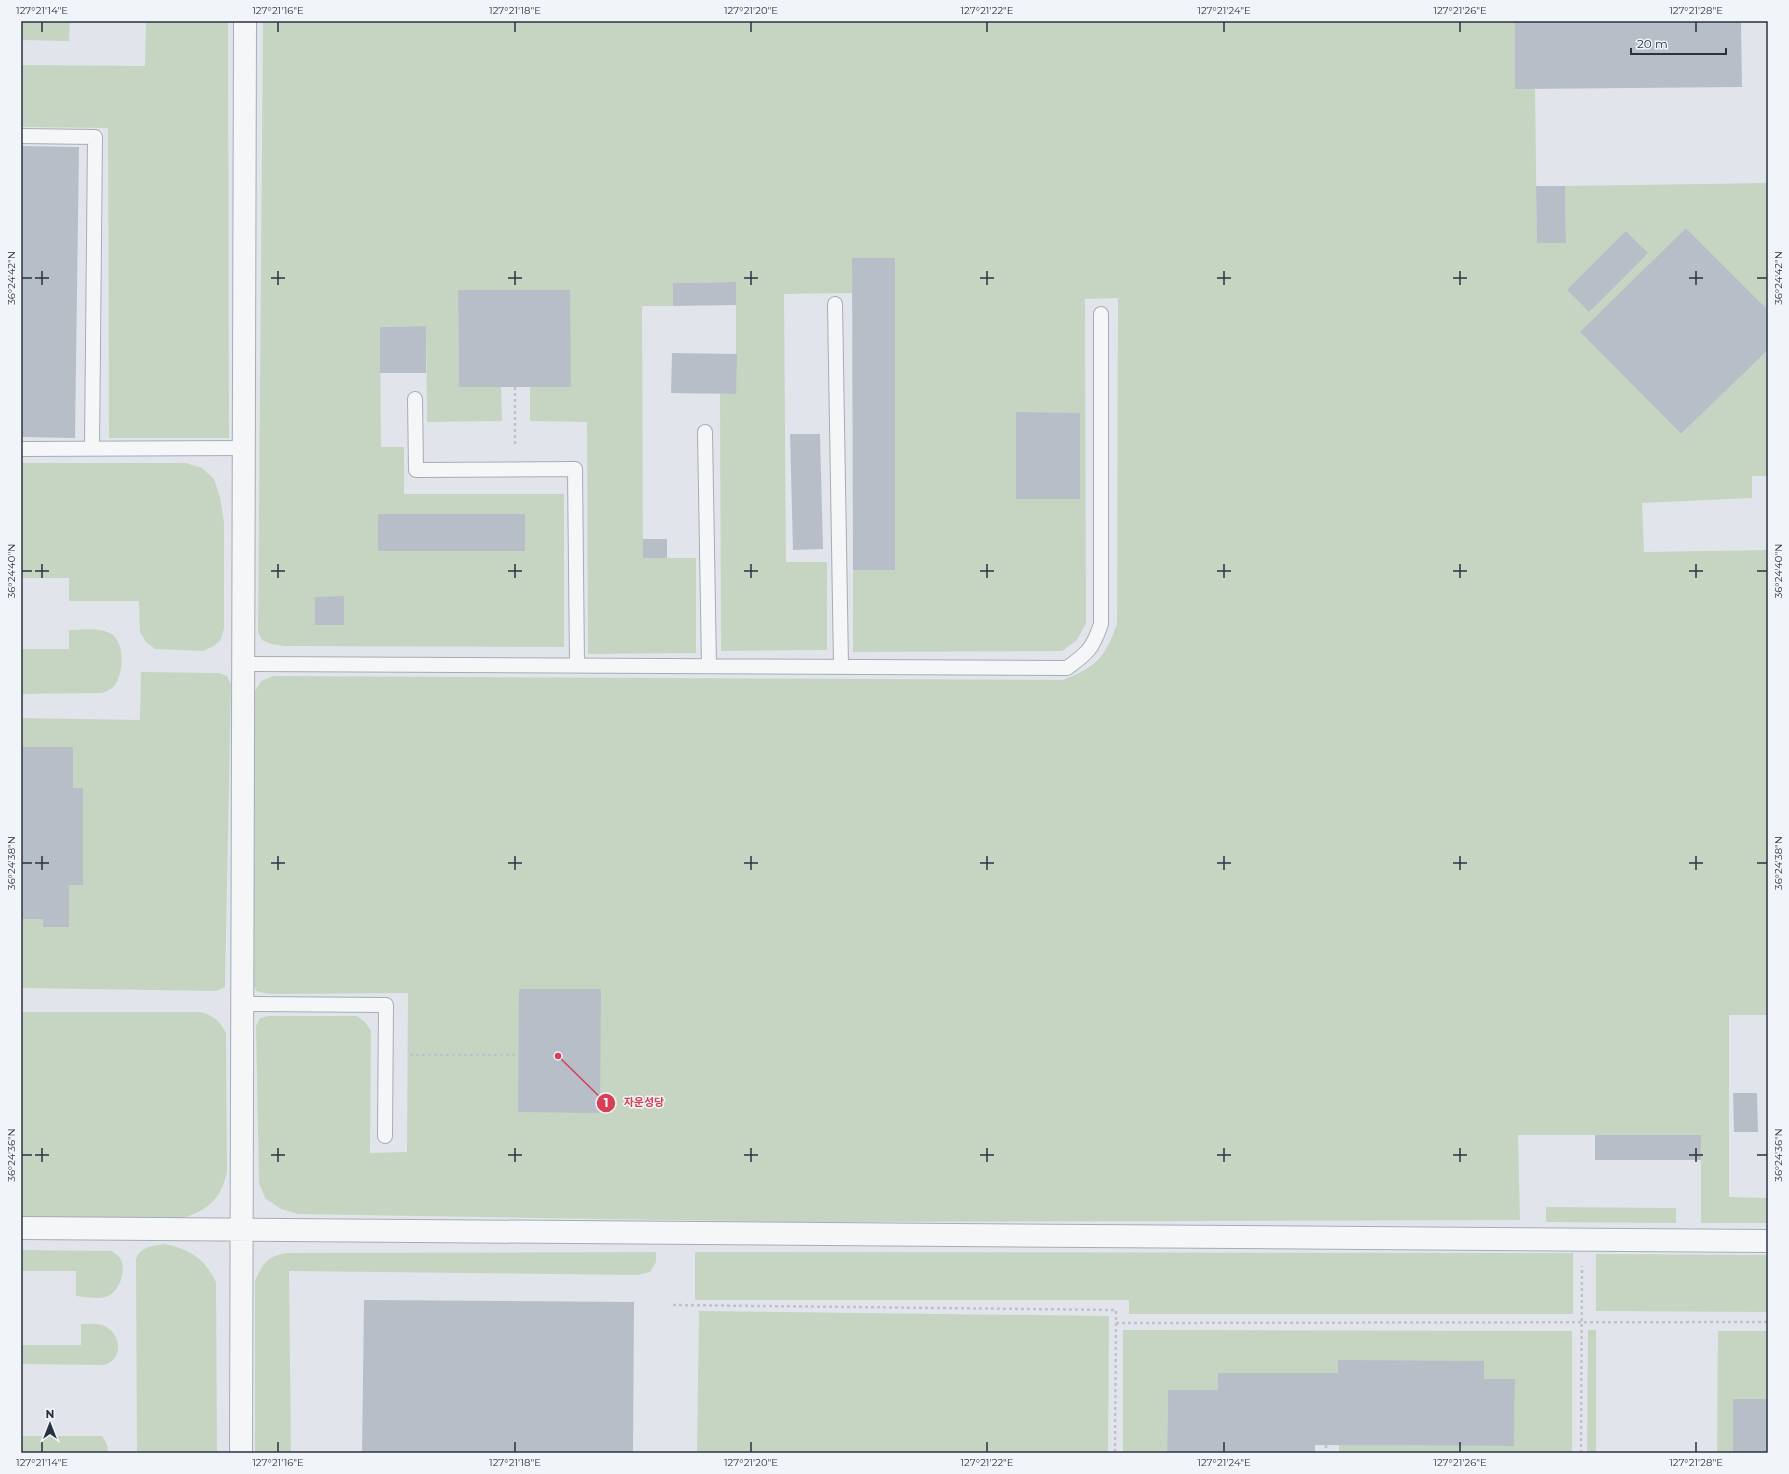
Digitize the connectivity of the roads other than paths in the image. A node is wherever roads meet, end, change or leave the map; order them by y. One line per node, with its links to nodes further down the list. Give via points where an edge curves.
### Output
1 (245, 21): 8 (street)
2 (21, 136): 7 (lane, via 95,137)
3 (836, 304): 13 (lane)
4 (1101, 314): 13 (lane, via 1101,624 1095,642 1084,656 1067,668)
5 (415, 399): 11 (lane, via 416,470 575,469)
6 (705, 432): 12 (lane)
7 (92, 448): 8 (lane); 9 (lane)
8 (244, 448): 10 (street)
9 (21, 449)
10 (243, 664): 11 (lane); 14 (street)
11 (577, 666): 12 (lane)
12 (709, 666): 13 (lane)
13 (841, 666)
14 (242, 1004): 15 (lane, via 386,1005); 17 (street)
15 (385, 1136)
16 (21, 1228): 17 (street)
17 (242, 1230): 18 (street); 19 (street)
18 (1768, 1241)
19 (241, 1453)

